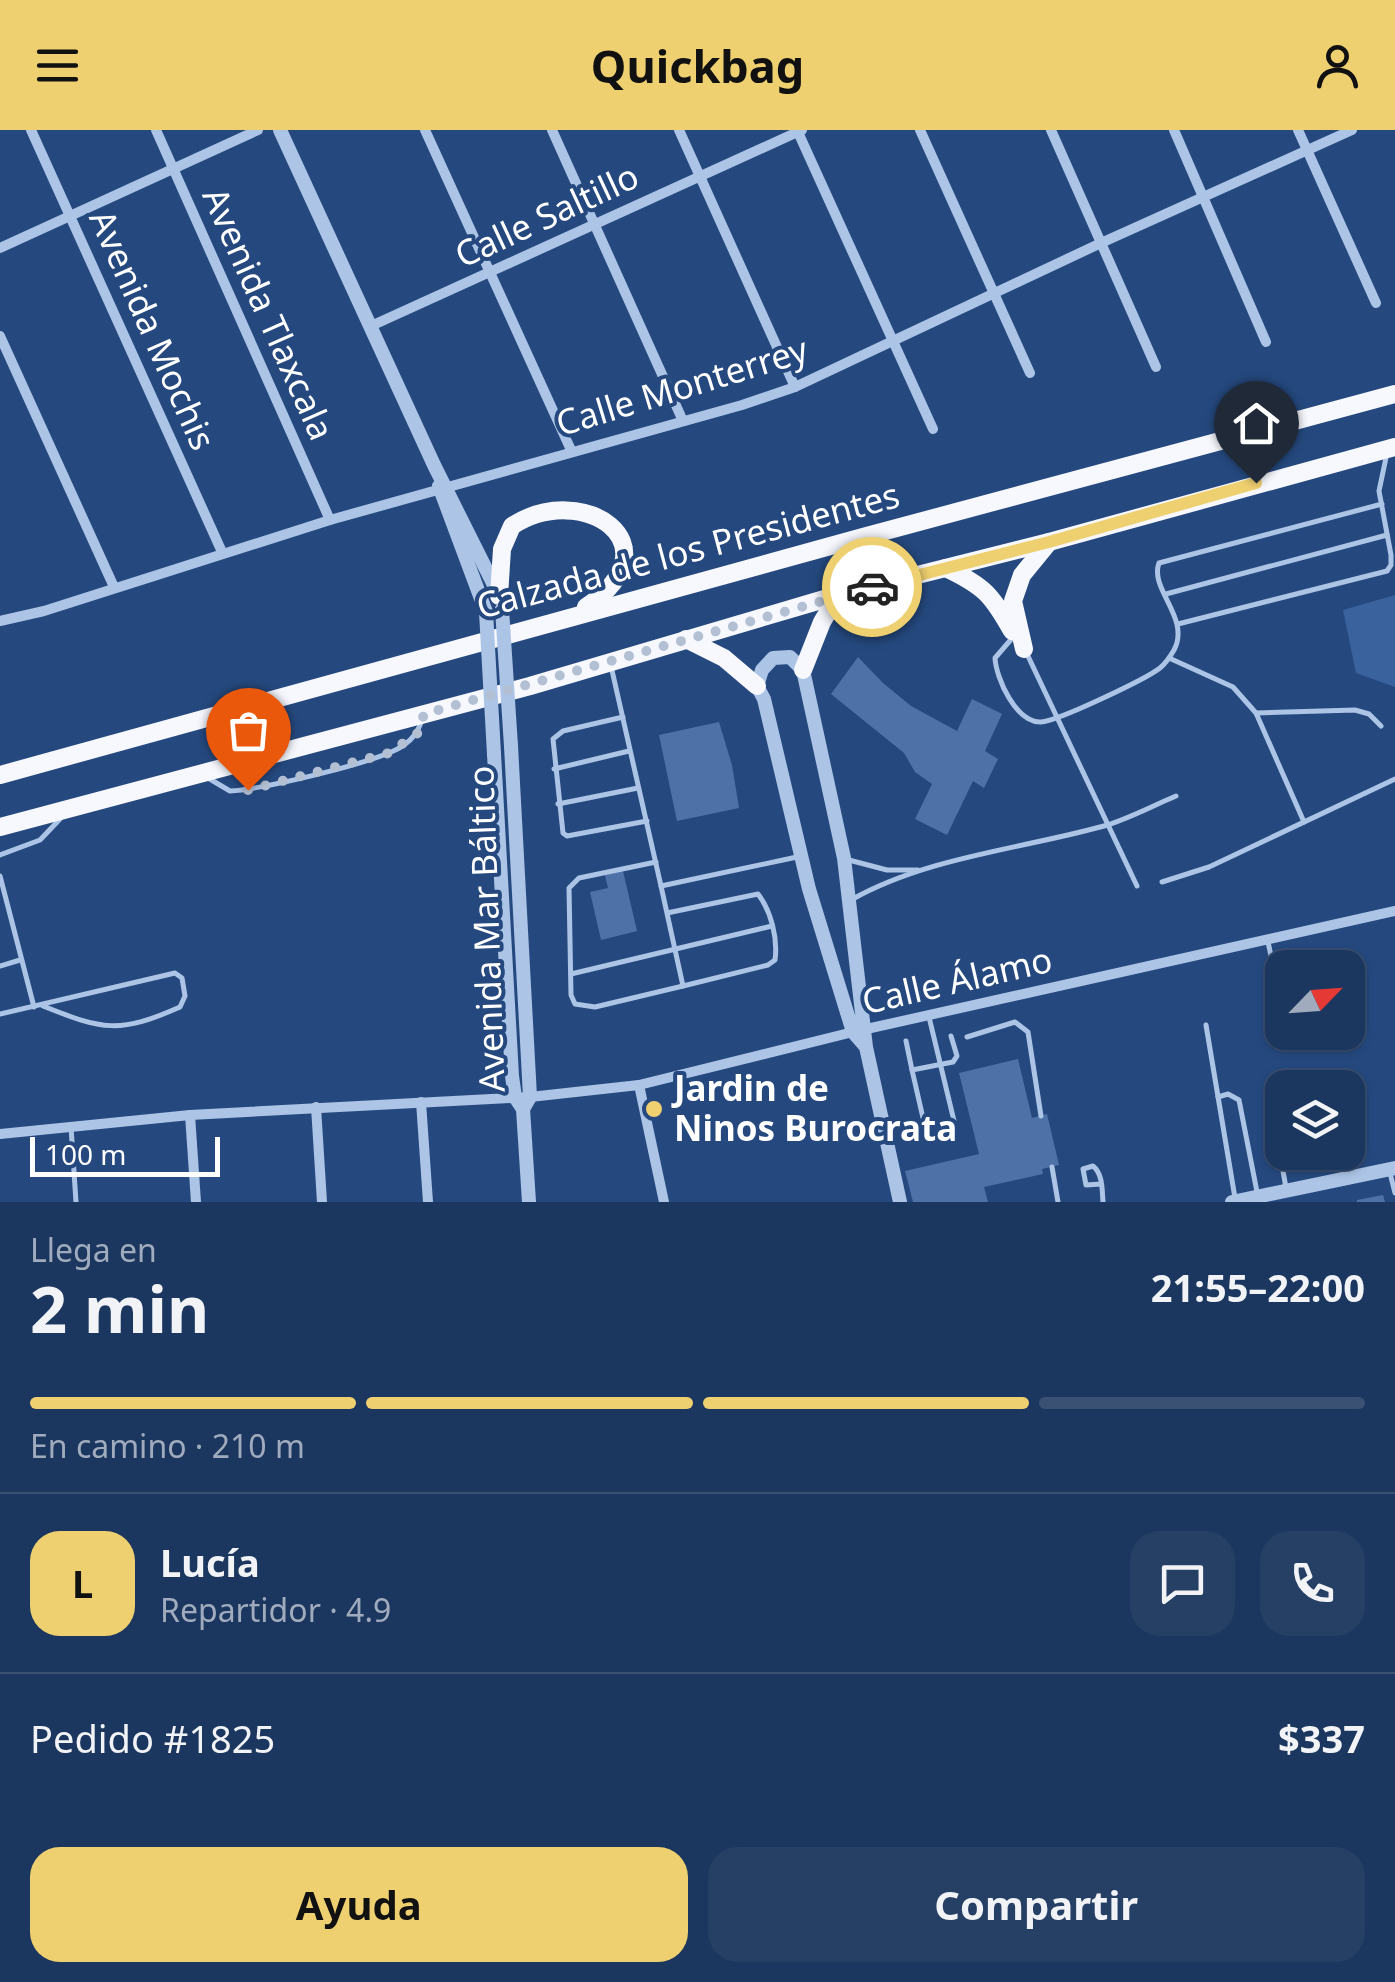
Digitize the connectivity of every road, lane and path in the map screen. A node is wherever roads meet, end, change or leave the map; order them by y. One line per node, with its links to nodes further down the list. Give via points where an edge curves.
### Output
1 (31, 130): 18 (street, Avenida Mochis)
2 (156, 130): 15 (street, Avenida Tlaxcala)
3 (258, 130): 15 (street)
4 (280, 130): 25 (street)
5 (425, 130): 22 (street)
6 (552, 130): 19 (street)
7 (678, 130): 16 (street)
8 (799, 130): 16 (street, Calle Saltillo); 27 (street)
9 (920, 130): 23 (street)
10 (1051, 130): 20 (street)
11 (1174, 130): 17 (street)
12 (1298, 130): 14 (street)
13 (1352, 130): 14 (street, Calle Monterrey)
14 (1307, 150): 17 (street, Calle Monterrey); 24 (street)
15 (173, 168): 18 (street); 39 (street, Avenida Tlaxcala)
16 (700, 176): 19 (street, Calle Saltillo); 31 (street)
17 (1204, 197): 20 (street, Calle Monterrey); 28 (street)
18 (70, 216): 21 (street); 42 (street, Avenida Mochis)
19 (595, 224): 22 (street, Calle Saltillo); 33 (street)
20 (1101, 243): 23 (street, Calle Monterrey); 29 (street)
21 (0, 248)
22 (489, 272): 25 (street, Calle Saltillo); 36 (street)
23 (994, 294): 27 (street, Calle Monterrey); 30 (street)
24 (1376, 304)
25 (371, 326): 37 (street)
26 (0, 336): 44 (street)
27 (893, 340): 31 (street, Calle Monterrey); 34 (street)
28 (1266, 342)
29 (1156, 367)
30 (1030, 373)
31 (795, 387): 33 (street, Calle Monterrey)
32 (1395, 394): 48 (highway, Calzada de los Presidentes)
33 (684, 421): 36 (street, Calle Monterrey)
34 (933, 429)
35 (1392, 448): 38 (lane, via 1380,483); 41 (highway)
36 (571, 450): 37 (street, Calle Monterrey)
37 (443, 488): 39 (street, Calle Monterrey); 47 (street); 110 (street, Avenida Mar Báltico, bridge, via 486,612)
38 (1382, 504): 40 (lane); 45 (lane, via 1168,559 1156,570)
39 (330, 520): 42 (street, Calle Monterrey)
40 (1387, 535): 45 (lane); 50 (lane, via 1386,571)
41 (1049, 542): 43 (highway); 52 (highway, via 1022,575 1013,600)
42 (222, 552): 44 (street, Calle Monterrey)
43 (946, 568): 46 (highway); 52 (highway, via 994,598)
44 (114, 587): 49 (street, Calle Monterrey)
45 (1166, 594): 50 (lane)
46 (838, 595): 51 (highway); 55 (highway)
47 (501, 602): 48 (highway, via 502,549 512,526 544,512 591,514 621,539 623,568 604,595); 110 (street, Avenida Mar Báltico, bridge)
48 (572, 617): 65 (highway, Calzada de los Presidentes)
49 (1, 618)
50 (1178, 624): 53 (lane, via 1178,644)
51 (686, 639): 54 (highway); 56 (highway, via 724,658)
52 (1019, 642): 60 (lane); 60 (lane, via 995,658 998,674 1030,720)
53 (1169, 658): 57 (lane, via 1233,687); 60 (lane, via 1150,674)
54 (610, 662): 58 (highway); 59 (lane)
55 (803, 670): 56 (street, via 790,657 773,658); 77 (street)
56 (757, 686): 76 (street)
57 (1256, 713): 61 (lane, via 1355,710); 72 (lane)
58 (424, 714): 64 (highway); 64 (lane, via 418,733 389,753 275,784 230,791)
59 (623, 716): 62 (lane); 63 (lane, via 556,735)
60 (1057, 717): 73 (lane)
61 (1382, 726)
62 (631, 751): 63 (lane); 67 (lane)
63 (554, 769): 69 (lane)
64 (202, 772): 70 (highway)
65 (0, 776)
66 (1395, 779): 72 (lane)
67 (639, 788): 69 (lane); 71 (lane)
68 (1176, 796): 73 (lane)
69 (558, 804): 71 (lane, via 566,836)
70 (67, 809): 74 (highway); 75 (lane, via 40,840)
71 (647, 822): 78 (lane)
72 (1304, 822): 81 (lane)
73 (1109, 825): 79 (lane); 83 (lane)
74 (0, 827)
75 (0, 855)
76 (800, 856): 82 (lane); 92 (street)
77 (844, 858): 79 (lane, via 886,870); 84 (street)
78 (656, 862): 82 (lane); 95 (lane, via 572,883)
79 (926, 869): 84 (lane)
80 (0, 876): 93 (lane)
81 (1162, 882)
82 (661, 886): 86 (lane)
83 (1137, 886)
84 (849, 900): 89 (street)
85 (1395, 912): 88 (street, Calle Álamo)
86 (667, 913): 87 (lane, via 758,894); 90 (lane)
87 (772, 926): 90 (lane); 96 (lane, via 776,954 768,966)
88 (1268, 939): 91 (lane); 100 (street, Calle Álamo)
89 (852, 948): 92 (street); 103 (street)
90 (675, 950): 95 (lane); 96 (lane)
91 (1270, 950)
92 (830, 952): 103 (street)
93 (20, 960): 94 (lane); 98 (lane)
94 (0, 966)
95 (570, 974): 96 (lane, via 573,1000 582,1008)
96 (683, 986)
97 (43, 1006): 97 (lane, via 121,1027 180,1008 185,986 175,973); 98 (lane)
98 (34, 1007): 99 (lane)
99 (0, 1014)
100 (929, 1018): 103 (street, Calle Álamo); 106 (lane)
101 (1206, 1025): 109 (lane)
102 (951, 1036): 106 (lane, via 956,1060)
103 (861, 1037): 108 (street, Calle Álamo); 132 (street)
104 (968, 1037): 114 (lane, via 1015,1022 1024,1026)
105 (906, 1041): 107 (lane)
106 (941, 1065): 107 (lane); 115 (lane)
107 (912, 1070): 117 (lane)
108 (639, 1085): 110 (street, Calle Álamo); 131 (street)
109 (1218, 1096): 125 (lane, via 1239,1100); 135 (lane)
110 (522, 1101): 111 (street, Calle Álamo); 130 (street, Avenida Mar Báltico)
111 (421, 1102): 112 (street, Calle Álamo); 129 (street)
112 (316, 1107): 113 (street, Calle Álamo); 128 (street)
113 (190, 1115): 116 (street, Calle Álamo); 127 (street)
114 (1042, 1116)
115 (956, 1125)
116 (71, 1127): 118 (street, Calle Álamo); 126 (lane)
117 (926, 1130)
118 (0, 1134)
119 (1052, 1167): 133 (lane)
120 (1392, 1169): 123 (street); 124 (lane)
121 (1282, 1170): 123 (lane)
122 (1101, 1184): 122 (lane, via 1096,1169 1084,1169 1086,1185); 134 (lane)
123 (1286, 1191): 125 (street)
124 (1395, 1194)
125 (1258, 1197): 135 (street)
126 (76, 1202)
127 (196, 1202)
128 (322, 1202)
129 (428, 1202)
130 (529, 1202)
131 (664, 1202)
132 (900, 1202)
133 (1058, 1202)
134 (1103, 1202)
135 (1234, 1202)

